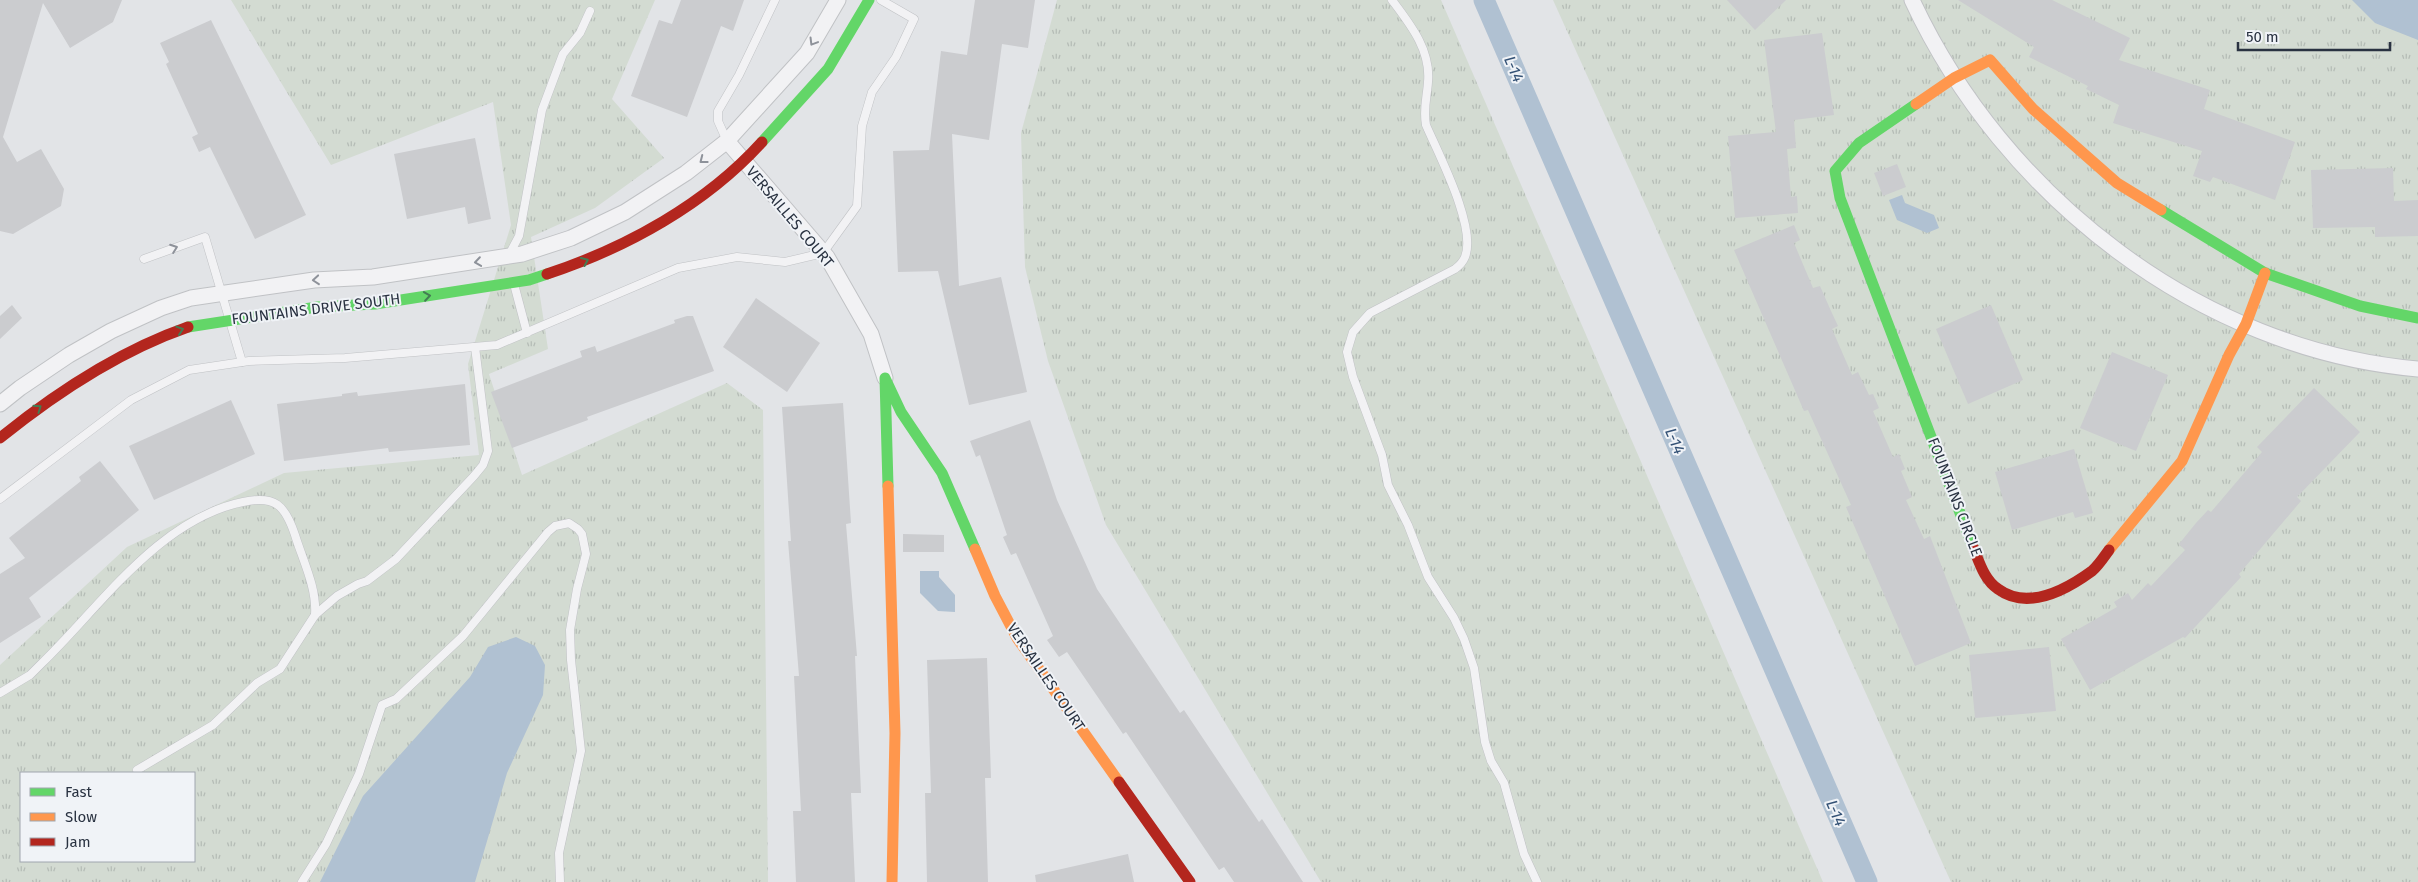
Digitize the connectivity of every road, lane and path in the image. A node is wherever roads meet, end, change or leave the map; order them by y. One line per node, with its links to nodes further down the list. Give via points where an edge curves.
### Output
1 (775, 0): 9 (lane, via 718,111 718,121)
2 (838, 0): 9 (street, FOUNTAINS DRIVE SOUTH, one-way to 9, via 807,53)
3 (869, 0): 10 (street, FOUNTAINS DRIVE SOUTH, via 828,69)
4 (881, 0): 11 (lane, via 914,19 896,57 872,92 862,126 857,206)
5 (1392, 0): 35 (lane, via 1424,51 1428,82 1424,112 1426,125 1454,188 1467,248 1465,257 1455,269 1370,313 1353,332 1347,352 1382,455 1388,485 1428,577 1464,639 1474,668 1491,762 1504,783 1524,854)
6 (1912, 0): 8 (street)
7 (590, 11): 12 (lane, via 580,33 563,54 542,110 519,236)
8 (1954, 78): 14 (street, via 1990,60 2033,109 2117,183); 19 (street, via 1990,129 2061,205 2110,245 2161,280); 19 (street, FOUNTAINS CIRCLE, via 1859,143 1835,171 1840,198 1982,570 1997,589 2022,600 2048,596 2093,570 2182,461)
9 (727, 141): 10 (street, VERSAILLES COURT); 12 (street, FOUNTAINS DRIVE SOUTH, one-way to 12, via 686,173 625,212 571,238)
10 (744, 162): 11 (street, VERSAILLES COURT); 15 (street, FOUNTAINS DRIVE SOUTH, one-way to 10, via 581,263 638,236 702,195)
11 (823, 253): 20 (lane, via 785,262 737,257 678,268); 24 (street, VERSAILLES COURT, via 871,334)
12 (508, 257): 15 (street); 16 (street, FOUNTAINS DRIVE SOUTH, one-way to 16, via 373,277 314,280)
13 (144, 259): 16 (lane, one-way to 16, via 205,237)
14 (2265, 273): 17 (street, via 2360,306); 19 (street)
15 (514, 283): 18 (street, FOUNTAINS DRIVE SOUTH, one-way to 15, via 316,306 375,304); 20 (lane)
16 (221, 293): 18 (lane); 25 (street, FOUNTAINS DRIVE SOUTH, via 161,308 111,332 69,355)
17 (2418, 318)
18 (228, 319): 22 (lane); 26 (street, FOUNTAINS DRIVE SOUTH, one-way to 18, via 36,409 123,356 171,333 197,324)
19 (2246, 324): 23 (street, via 2361,361)
20 (527, 333): 21 (lane, via 497,345)
21 (476, 347): 22 (lane, via 345,358); 28 (lane, via 488,441 482,465 396,558 367,581 337,596)
22 (242, 362): 27 (lane, via 189,370 131,400)
23 (2418, 369)
24 (885, 378): 33 (street, VERSAILLES COURT, via 895,685); 34 (street, VERSAILLES COURT, via 901,412 942,473 995,596 1017,638)
25 (0, 404)
26 (0, 438)
27 (0, 499)
28 (315, 615): 29 (lane, via 316,603 310,583 282,507 261,500 230,504 201,516 152,550 30,675); 30 (lane, via 280,669 257,683 213,725)
29 (0, 692)
30 (137, 770)
31 (302, 882): 32 (lane, via 326,844 359,774 382,706 396,699 463,636 514,571 555,526 568,523 582,534 586,554 570,630 581,751 559,854)
32 (560, 882)
33 (892, 882)
34 (1190, 882)
35 (1538, 882)

